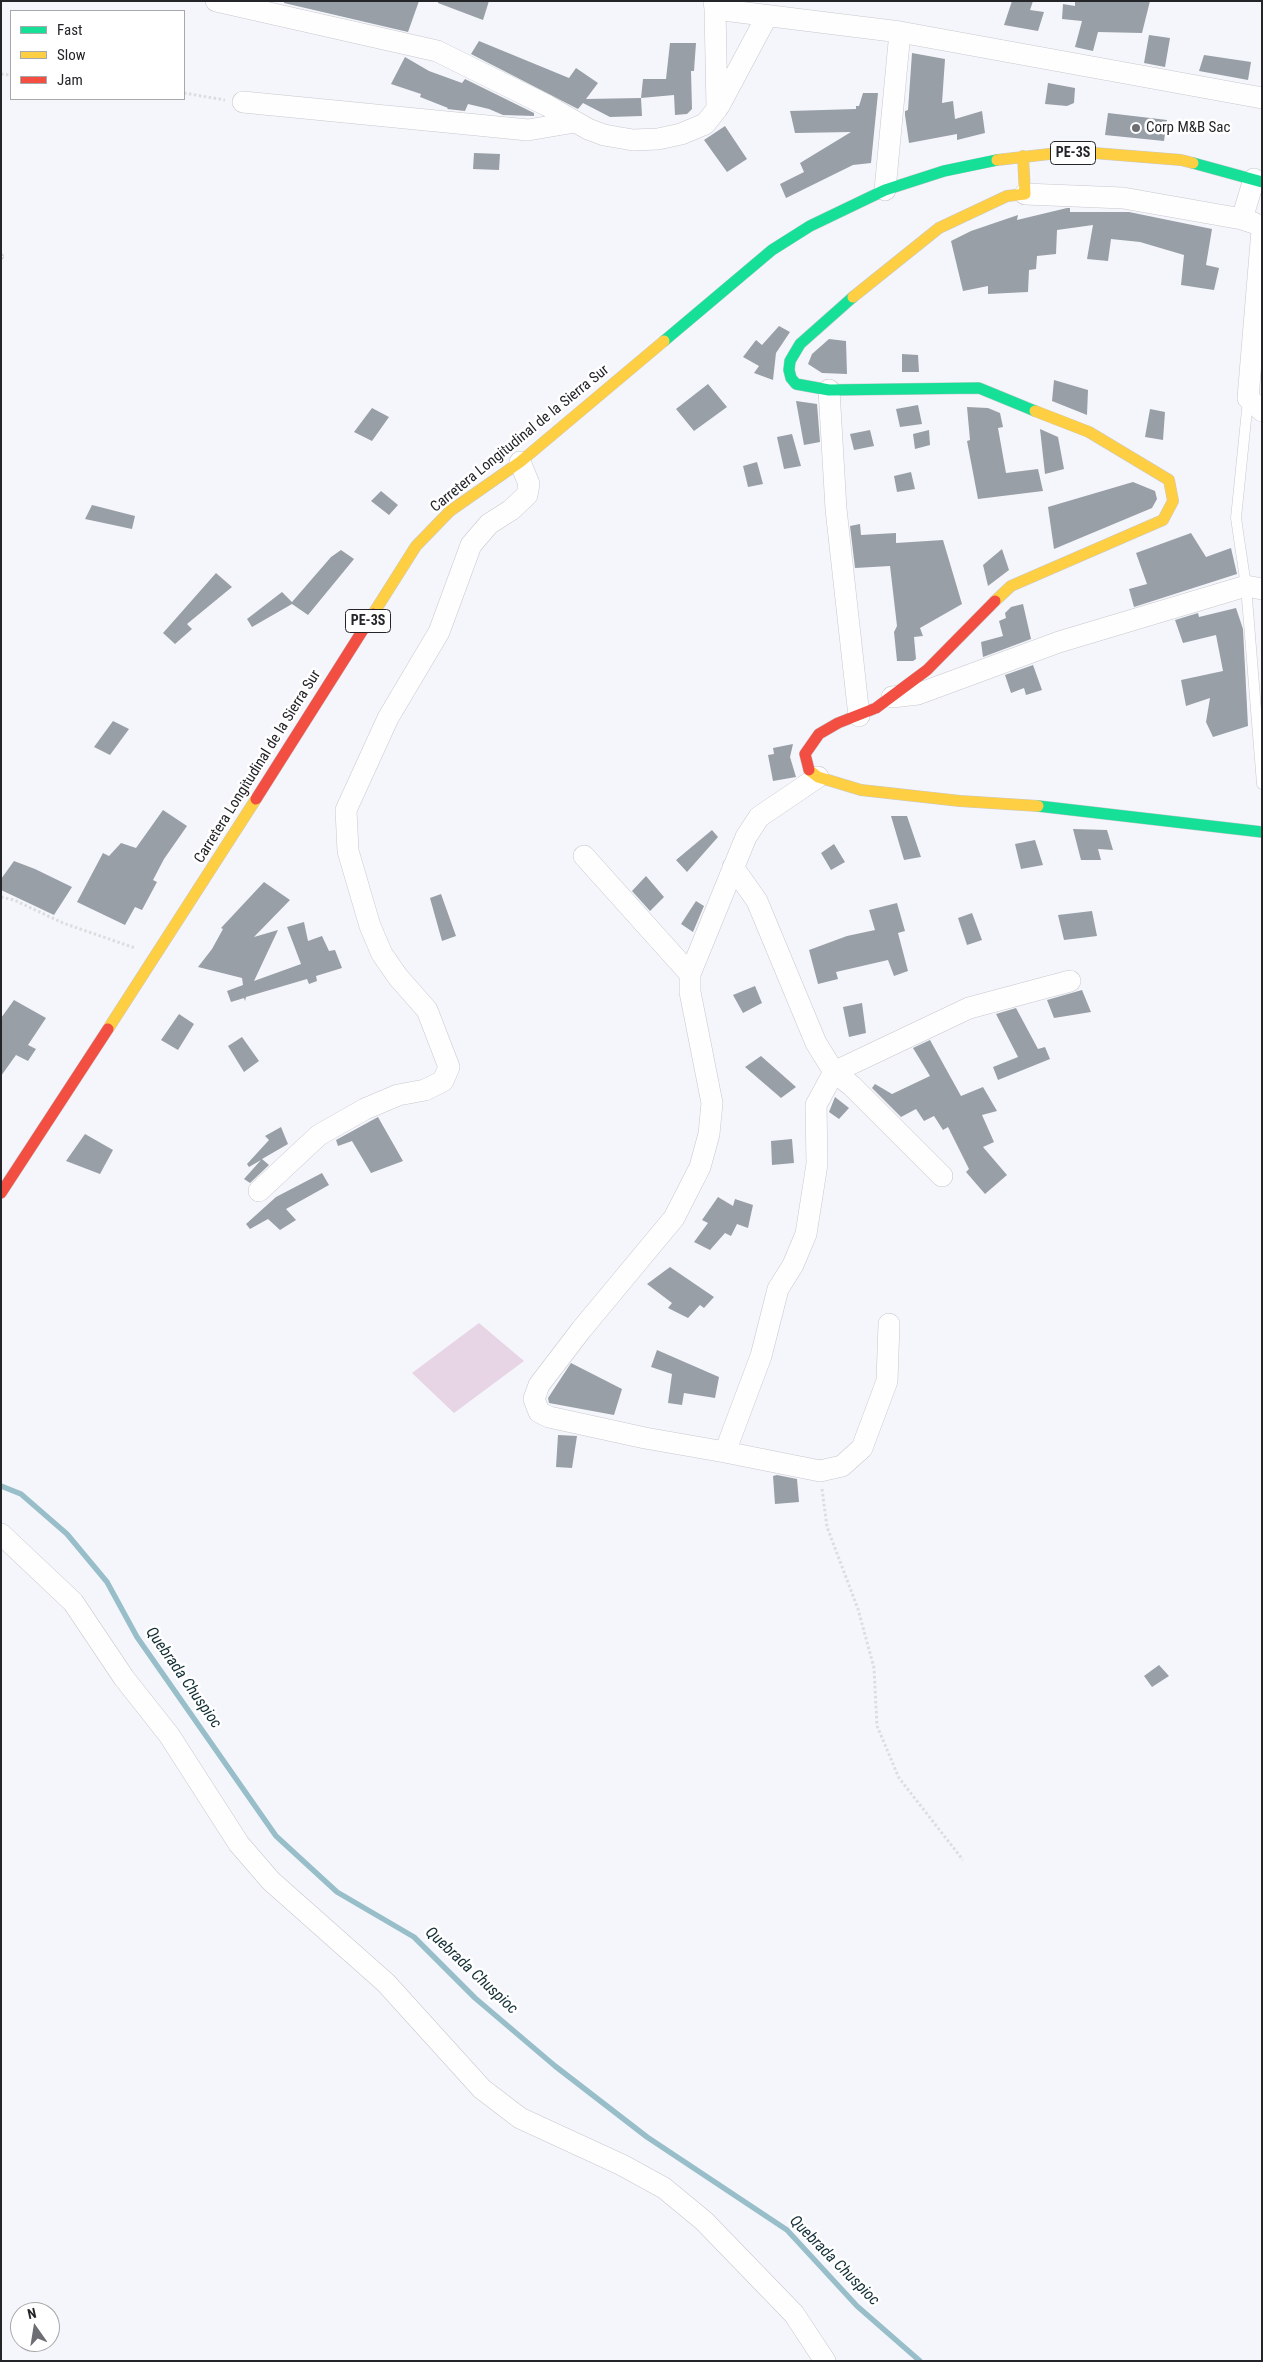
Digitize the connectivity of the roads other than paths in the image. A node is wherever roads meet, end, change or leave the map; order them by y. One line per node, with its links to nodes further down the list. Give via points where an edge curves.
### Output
1 (216, 1): 8 (street, via 437,51)
2 (714, 5): 3 (street); 7 (street)
3 (767, 16): 4 (street); 7 (street)
4 (900, 32): 5 (street); 11 (street)
5 (1262, 98)
6 (243, 102): 8 (street, via 528,130)
7 (718, 109): 8 (street, via 705,124 658,139 633,140 604,135)
8 (575, 122)
9 (1023, 156): 10 (main road, Carretera Longitudinal de la Sierra Sur / PE-3S, via 1058,153 1182,160); 11 (main road, Carretera Longitudinal de la Sierra Sur / PE-3S, via 944,171); 12 (main road)
10 (1258, 180): 13 (street)
11 (885, 190): 17 (main road, Carretera Longitudinal de la Sierra Sur / PE-3S, via 855,202 772,250)
12 (1025, 194): 13 (street, via 1123,198); 15 (main road, via 1007,196 938,228 843,304 800,344 790,360 791,378 805,387)
13 (1252, 223)
14 (1262, 230): 16 (street)
15 (829, 390): 19 (main road, via 979,388 1088,432 1169,480 1173,501 1163,520 1011,586 927,670); 20 (street, via 836,509)
16 (1255, 404): 18 (lane, via 1236,518)
17 (520, 462): 30 (street, via 529,484 527,495 489,524 471,545 439,632 388,718 346,810 348,851 370,926 382,954 398,978 427,1010 449,1067 443,1081 365,1109 320,1136); 31 (main road, Carretera Longitudinal de la Sierra Sur / PE-3S, via 450,510 416,546)
18 (1254, 588): 19 (street, via 1060,642 918,694); 22 (lane)
19 (892, 697): 20 (main road)
20 (859, 716): 21 (main road, via 819,734 806,754 808,770)
21 (818, 778): 23 (main road, via 861,790 1031,805); 25 (street, via 760,817)
22 (1262, 784)
23 (1262, 832)
24 (584, 856): 26 (street)
25 (733, 867): 26 (street); 28 (street, via 757,901 816,1043)
26 (690, 974): 33 (street, via 690,992 712,1103 709,1134 700,1167 674,1218 581,1330 539,1386 534,1400 539,1412 549,1417)
27 (1070, 981): 28 (street, via 970,1008)
28 (834, 1072): 29 (street); 33 (street, via 816,1105 817,1164 806,1234 778,1289 761,1356)
29 (942, 1176)
30 (259, 1191)
31 (1, 1194)
32 (889, 1324): 33 (street, via 886,1381 862,1448 842,1466 820,1471)
33 (726, 1452)
34 (1, 1534): 35 (street, via 73,1602 124,1678 169,1735 239,1844 271,1881 386,1983 482,2089 520,2118 664,2188 704,2221 794,2314)
35 (825, 2361)

